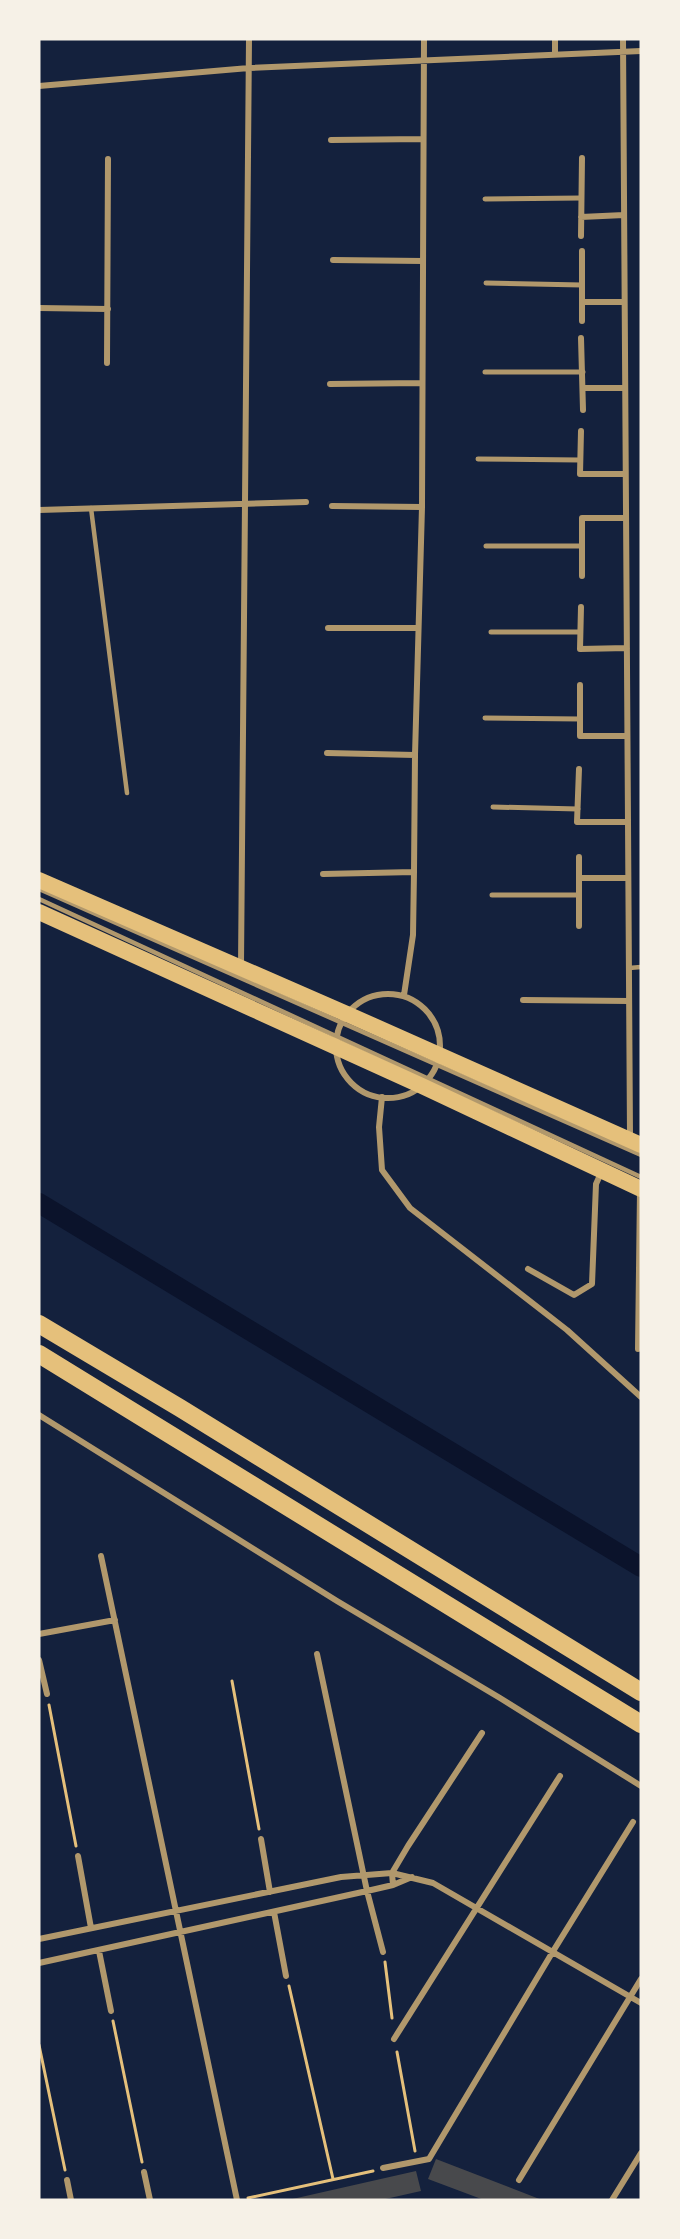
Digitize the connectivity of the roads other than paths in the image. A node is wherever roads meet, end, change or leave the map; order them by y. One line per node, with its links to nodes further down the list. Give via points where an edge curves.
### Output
1 (249, 39): 9 (street)
2 (423, 39): 8 (street)
3 (555, 39): 7 (street)
4 (623, 39): 5 (street)
5 (622, 51): 6 (street); 7 (street); 17 (street)
6 (641, 51)
7 (555, 54): 8 (street)
8 (423, 59): 9 (street); 11 (street)
9 (249, 68): 10 (street); 44 (street)
10 (39, 86)
11 (423, 139): 12 (street); 22 (street)
12 (331, 140)
13 (582, 158): 15 (street)
14 (108, 159): 28 (street)
15 (581, 198): 16 (street); 18 (street)
16 (485, 199)
17 (624, 215): 18 (street); 26 (street)
18 (581, 217): 19 (street)
19 (581, 236)
20 (582, 251): 24 (street)
21 (333, 260): 22 (street)
22 (423, 261): 34 (street)
23 (486, 283): 24 (street)
24 (582, 285): 25 (street)
25 (582, 302): 26 (street); 29 (street)
26 (624, 302): 37 (street)
27 (39, 308): 28 (street)
28 (108, 309): 31 (street)
29 (582, 321)
30 (581, 338): 33 (street)
31 (107, 363)
32 (485, 372): 33 (street)
33 (583, 372): 36 (street)
34 (422, 383): 35 (street); 46 (street)
35 (330, 384)
36 (583, 388): 37 (street); 38 (street)
37 (625, 388): 42 (street)
38 (583, 410)
39 (581, 431): 41 (street)
40 (478, 459): 41 (street)
41 (580, 460): 42 (street, via 580,474)
42 (625, 474): 49 (street)
43 (306, 502): 44 (street)
44 (244, 503): 47 (street); 84 (street)
45 (332, 506): 46 (street)
46 (422, 507): 55 (street)
47 (91, 508): 48 (street); 66 (lane)
48 (39, 510)
49 (626, 518): 51 (street, via 582,518); 58 (street)
50 (486, 546): 51 (street)
51 (582, 546): 52 (street)
52 (582, 576)
53 (581, 607): 57 (street)
54 (328, 628): 55 (street)
55 (418, 628): 64 (street)
56 (491, 632): 57 (street)
57 (580, 632): 58 (street, via 580,649)
58 (627, 648): 62 (street)
59 (580, 685): 61 (street)
60 (484, 718): 61 (street)
61 (580, 720): 62 (street, via 580,736)
62 (627, 736): 69 (street)
63 (327, 753): 64 (street)
64 (415, 755): 71 (street)
65 (579, 769): 68 (street)
66 (127, 793)
67 (493, 807): 68 (street)
68 (578, 809): 69 (street, via 578,822)
69 (628, 822): 74 (street)
70 (579, 857): 73 (street)
71 (414, 872): 72 (street); 85 (street, via 412,935)
72 (323, 874)
73 (579, 878): 74 (street); 78 (street)
74 (628, 878): 83 (street)
75 (39, 880): 84 (highway)
76 (39, 889): 88 (lane)
77 (492, 895): 78 (street)
78 (579, 895): 81 (street)
79 (39, 898): 89 (lane)
80 (39, 912): 89 (highway)
81 (579, 926)
82 (641, 967): 83 (lane)
83 (629, 968): 87 (street)
84 (241, 969): 88 (highway)
85 (404, 995): 88 (street, via 383,994 363,1000); 90 (street, via 426,1008 439,1030)
86 (523, 1000): 87 (street)
87 (629, 1001): 93 (street)
88 (345, 1018): 89 (street); 90 (highway)
89 (337, 1043): 91 (highway); 92 (street, via 339,1063 346,1076 368,1094)
90 (438, 1060): 91 (street); 93 (highway); 94 (lane)
91 (425, 1082): 92 (street, via 403,1095); 95 (highway); 96 (lane)
92 (382, 1097): 102 (street, via 382,1170 410,1208 567,1330)
93 (635, 1142)
94 (641, 1155)
95 (602, 1171): 97 (highway); 98 (street, via 596,1184 592,1284 574,1295)
96 (641, 1177)
97 (641, 1189): 100 (street)
98 (528, 1269)
99 (39, 1324): 109 (highway)
100 (638, 1349)
101 (39, 1354): 111 (highway)
102 (641, 1397)
103 (39, 1414): 114 (street)
104 (101, 1556): 105 (street)
105 (115, 1620): 106 (street); 125 (street)
106 (39, 1634)
107 (317, 1654): 119 (street)
108 (39, 1660): 110 (street)
109 (641, 1692)
110 (47, 1694)
111 (641, 1724)
112 (482, 1733): 118 (street)
113 (560, 1776): 124 (street)
114 (641, 1786)
115 (633, 1822): 132 (street)
116 (261, 1839): 123 (street)
117 (78, 1857): 127 (street)
118 (392, 1873): 119 (street); 120 (street); 121 (street)
119 (364, 1874): 122 (street); 123 (street)
120 (413, 1877): 121 (street); 124 (street, via 433,1883)
121 (393, 1885): 122 (street)
122 (367, 1891): 126 (street); 131 (street)
123 (270, 1892): 125 (street)
124 (477, 1907): 132 (street); 139 (street)
125 (176, 1911): 127 (street); 128 (street)
126 (274, 1912): 128 (street); 134 (street)
127 (91, 1928): 129 (street)
128 (180, 1934): 130 (street); 147 (street)
129 (39, 1939)
130 (99, 1951): 133 (street); 138 (street)
131 (383, 1952)
132 (552, 1953): 136 (street); 141 (street, via 429,2158)
133 (39, 1963)
134 (286, 1976)
135 (641, 1979): 136 (street)
136 (630, 1996): 137 (street); 144 (street)
137 (641, 2003)
138 (111, 2012)
139 (394, 2039)
140 (641, 2153): 148 (street)
141 (384, 2168)
142 (144, 2172): 146 (street)
143 (67, 2180): 145 (street)
144 (519, 2180)
145 (71, 2200)
146 (150, 2200)
147 (238, 2200)
148 (612, 2200)

